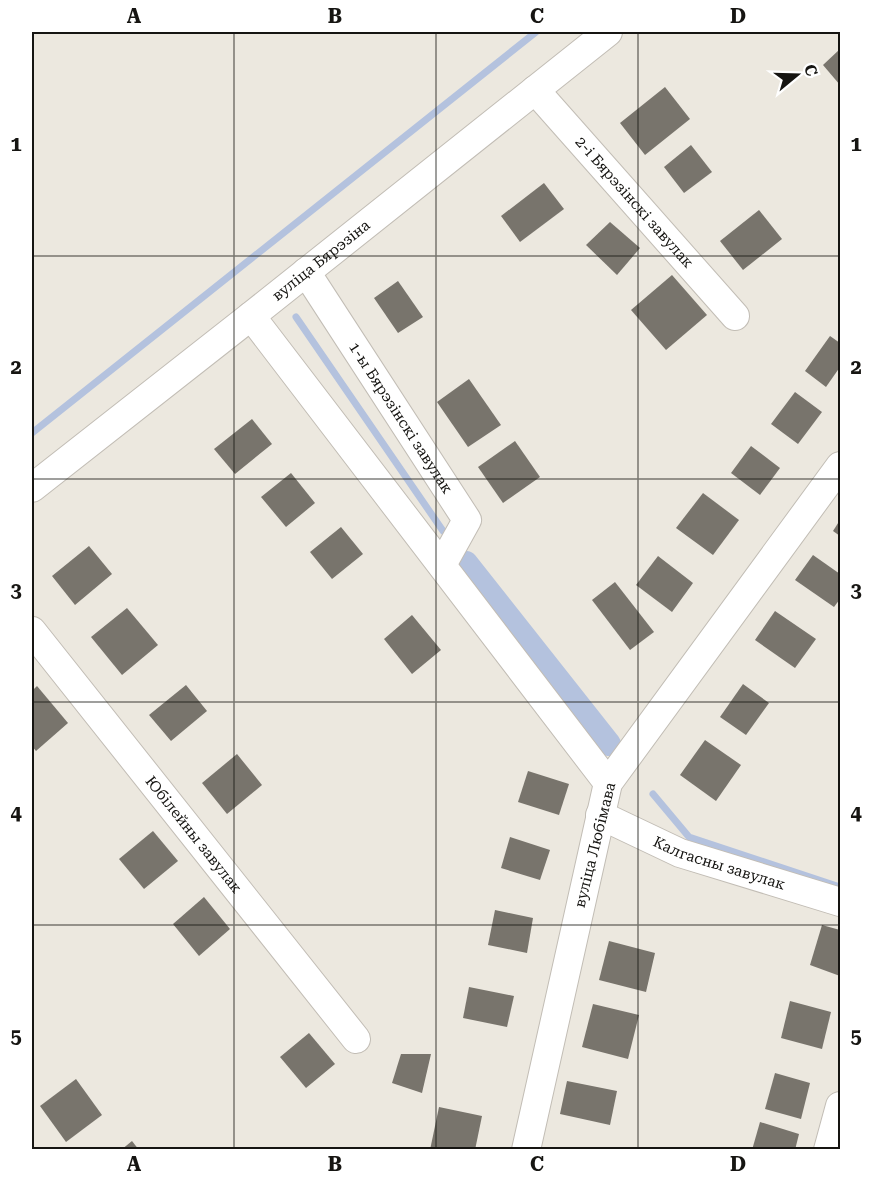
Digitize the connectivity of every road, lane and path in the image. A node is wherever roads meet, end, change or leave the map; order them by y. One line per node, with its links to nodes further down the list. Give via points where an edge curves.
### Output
1 (608, 32): 2 (street, вуліца Бярэзіна)
2 (535, 90): 3 (street, вуліца Бярэзіна); 5 (street, 2-і Бярэзінскі завулак)
3 (306, 273): 4 (street, вуліца Бярэзіна); 8 (street, 1-ы Бярэзінскі завулак, via 467,520)
4 (251, 316): 7 (street, вуліца Бярэзіна); 8 (street)
5 (735, 316)
6 (840, 466): 10 (street, вуліца Любімава)
7 (32, 489)
8 (442, 565): 10 (street)
9 (32, 631): 13 (street, Юбілейны завулак)
10 (608, 783): 11 (street, вуліца Любімава)
11 (600, 815): 12 (street, Калгасны завулак, via 680,853); 15 (street, вуліца Любімава)
12 (840, 902)
13 (356, 1039)
14 (840, 1106): 16 (street)
15 (526, 1149)
16 (828, 1149)

